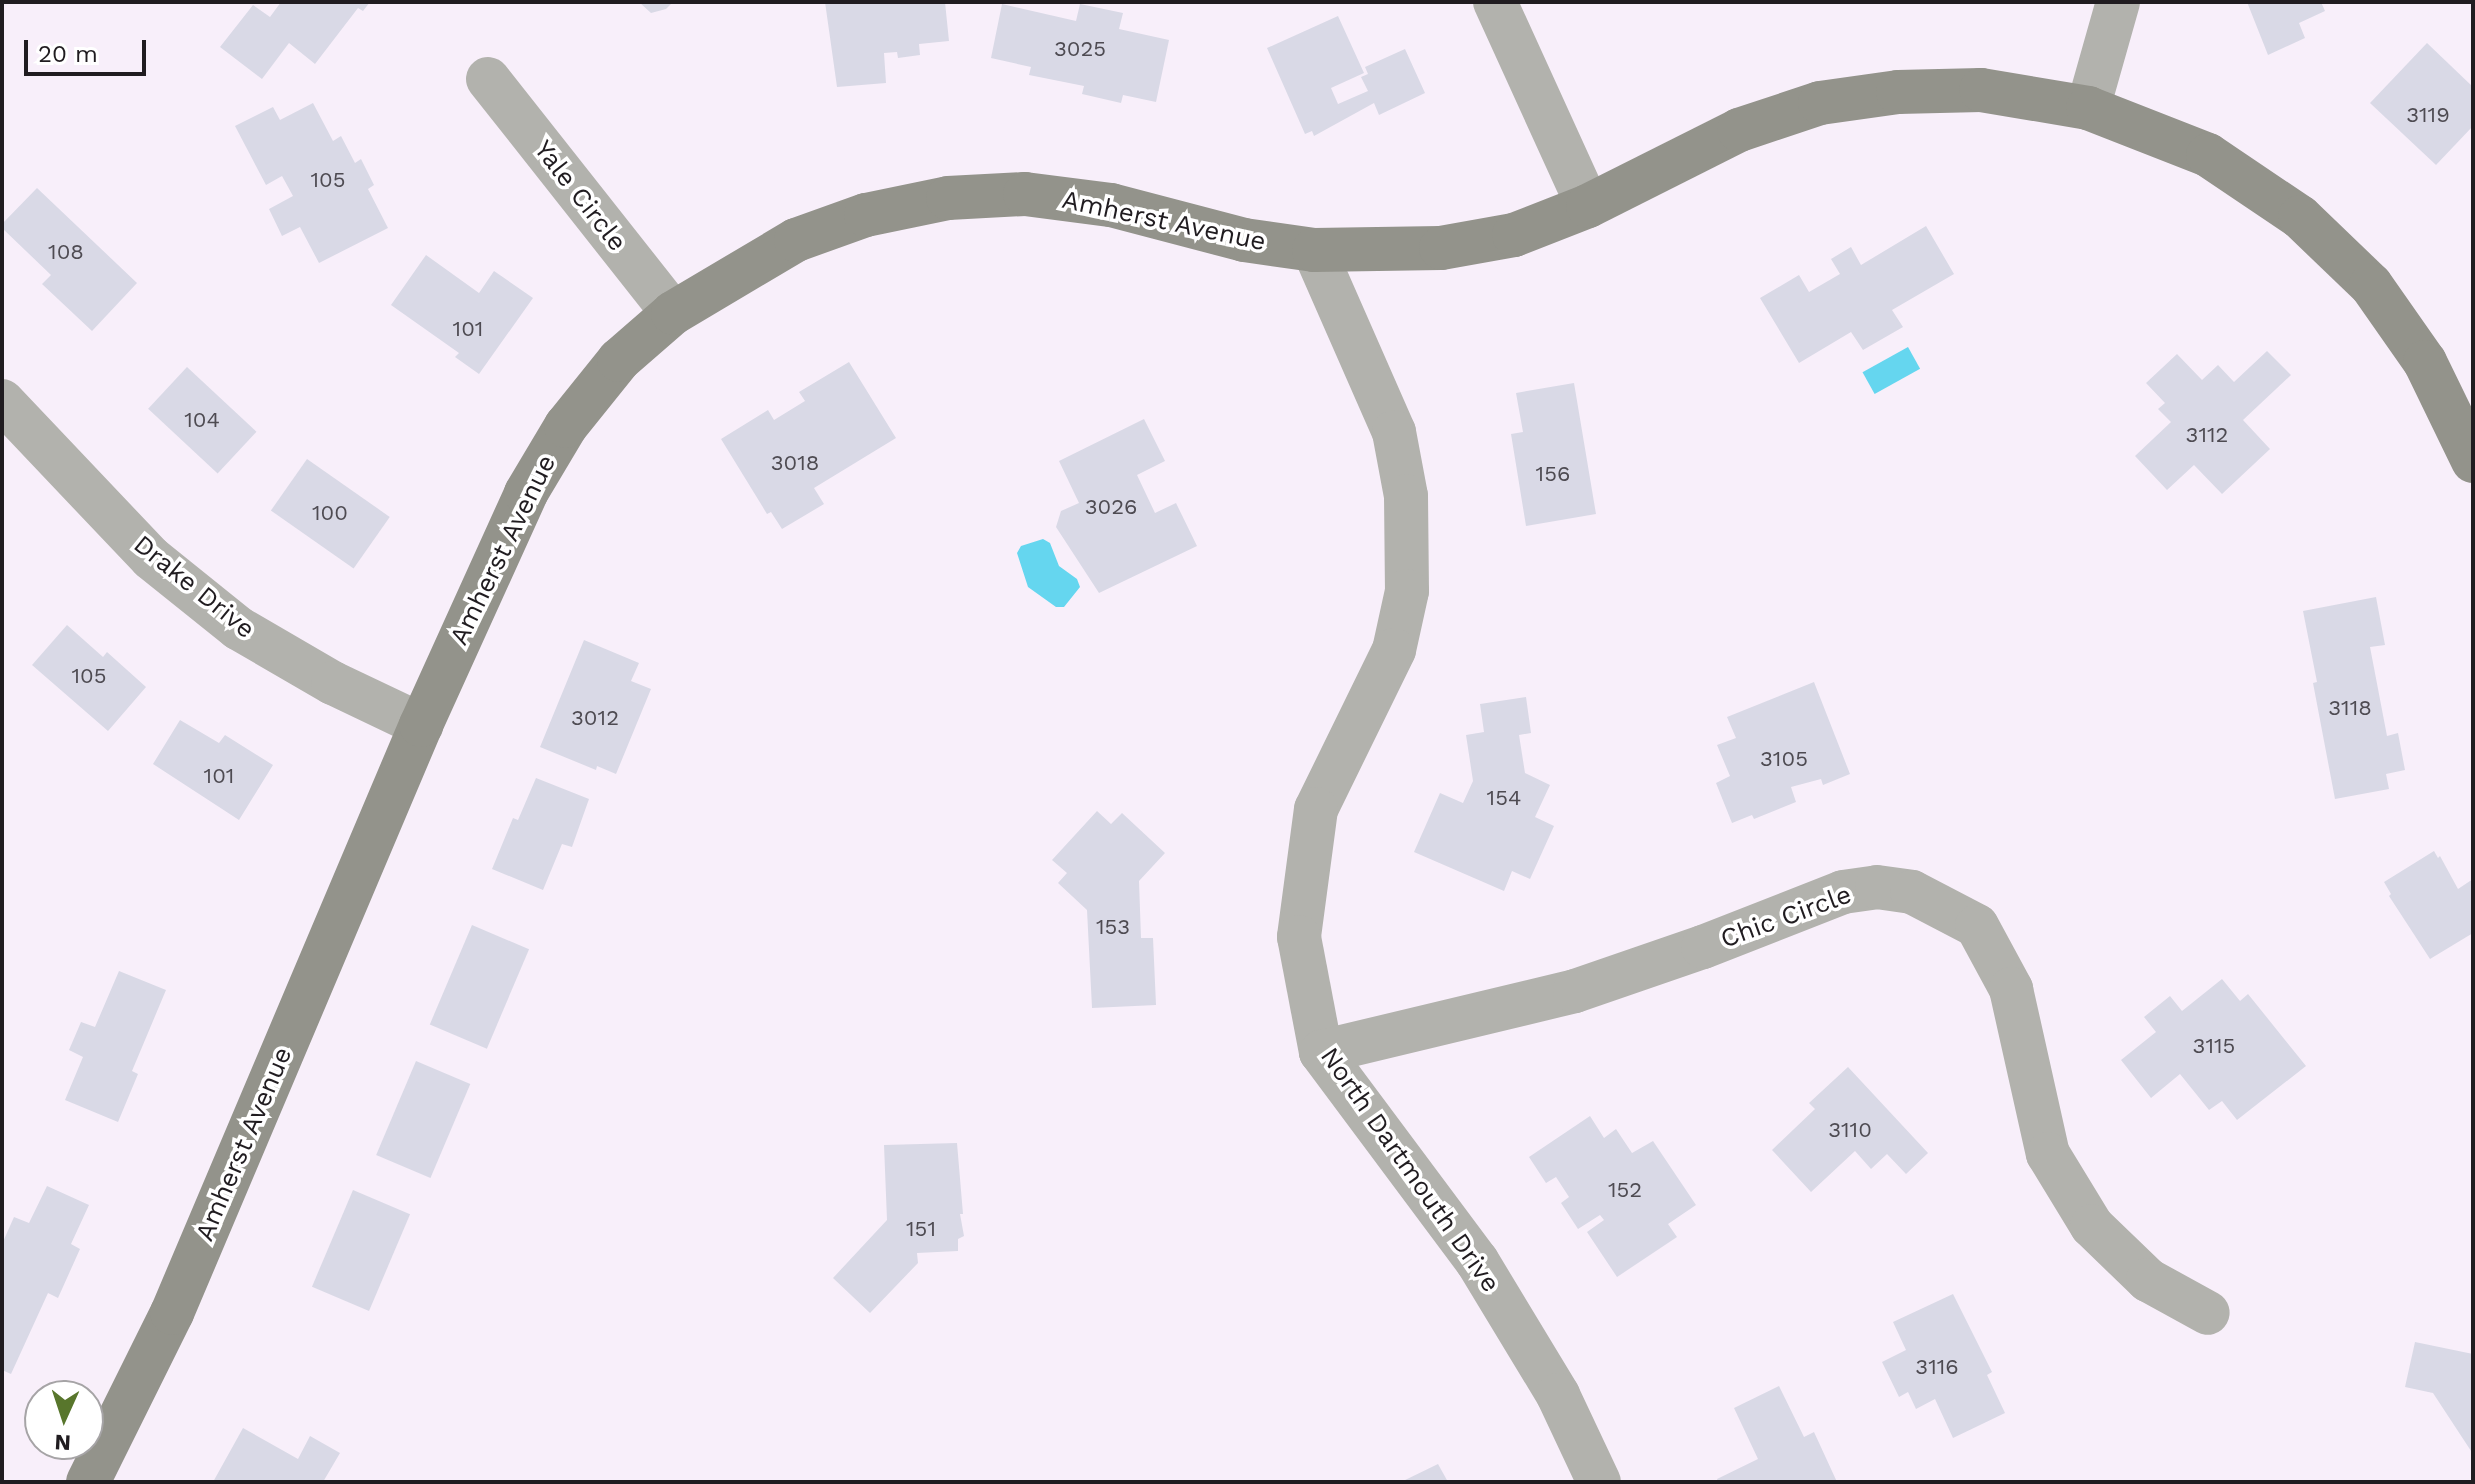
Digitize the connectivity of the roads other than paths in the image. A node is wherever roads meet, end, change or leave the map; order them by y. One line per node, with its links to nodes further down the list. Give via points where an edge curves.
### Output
1 (1495, 2): 5 (street)
2 (2118, 2): 4 (street)
3 (488, 79): 7 (street, Yale Circle)
4 (2088, 108): 5 (street, Amherst Avenue, via 1981,90 1898,92 1820,103 1739,130); 9 (street, Amherst Avenue, via 2208,155 2300,217 2371,285 2425,362)
5 (1588, 206): 6 (street, Amherst Avenue, via 1514,235 1441,248)
6 (1314, 250): 7 (street, Amherst Avenue, via 1244,240 1111,205 1025,194 948,198 866,215 796,240); 11 (street, North Dartmouth Drive, via 1394,432 1406,496 1407,543 1407,591 1394,650 1316,809 1299,937)
7 (673, 313): 10 (street, Amherst Avenue, via 619,360 566,426 526,493)
8 (6, 413): 10 (street, Drake Drive, via 151,558 238,628 333,683)
9 (2473, 461)
10 (421, 725): 13 (street, Amherst Avenue, via 172,1313)
11 (1321, 1052): 12 (street, Chic Circle, via 1575,991 1843,892 1877,887 1912,892 1977,926 2011,989 2048,1154 2092,1226 2148,1280); 14 (street, North Dartmouth Drive, via 1477,1261 1558,1395)
12 (2208, 1313)
13 (88, 1482)
14 (1599, 1482)

